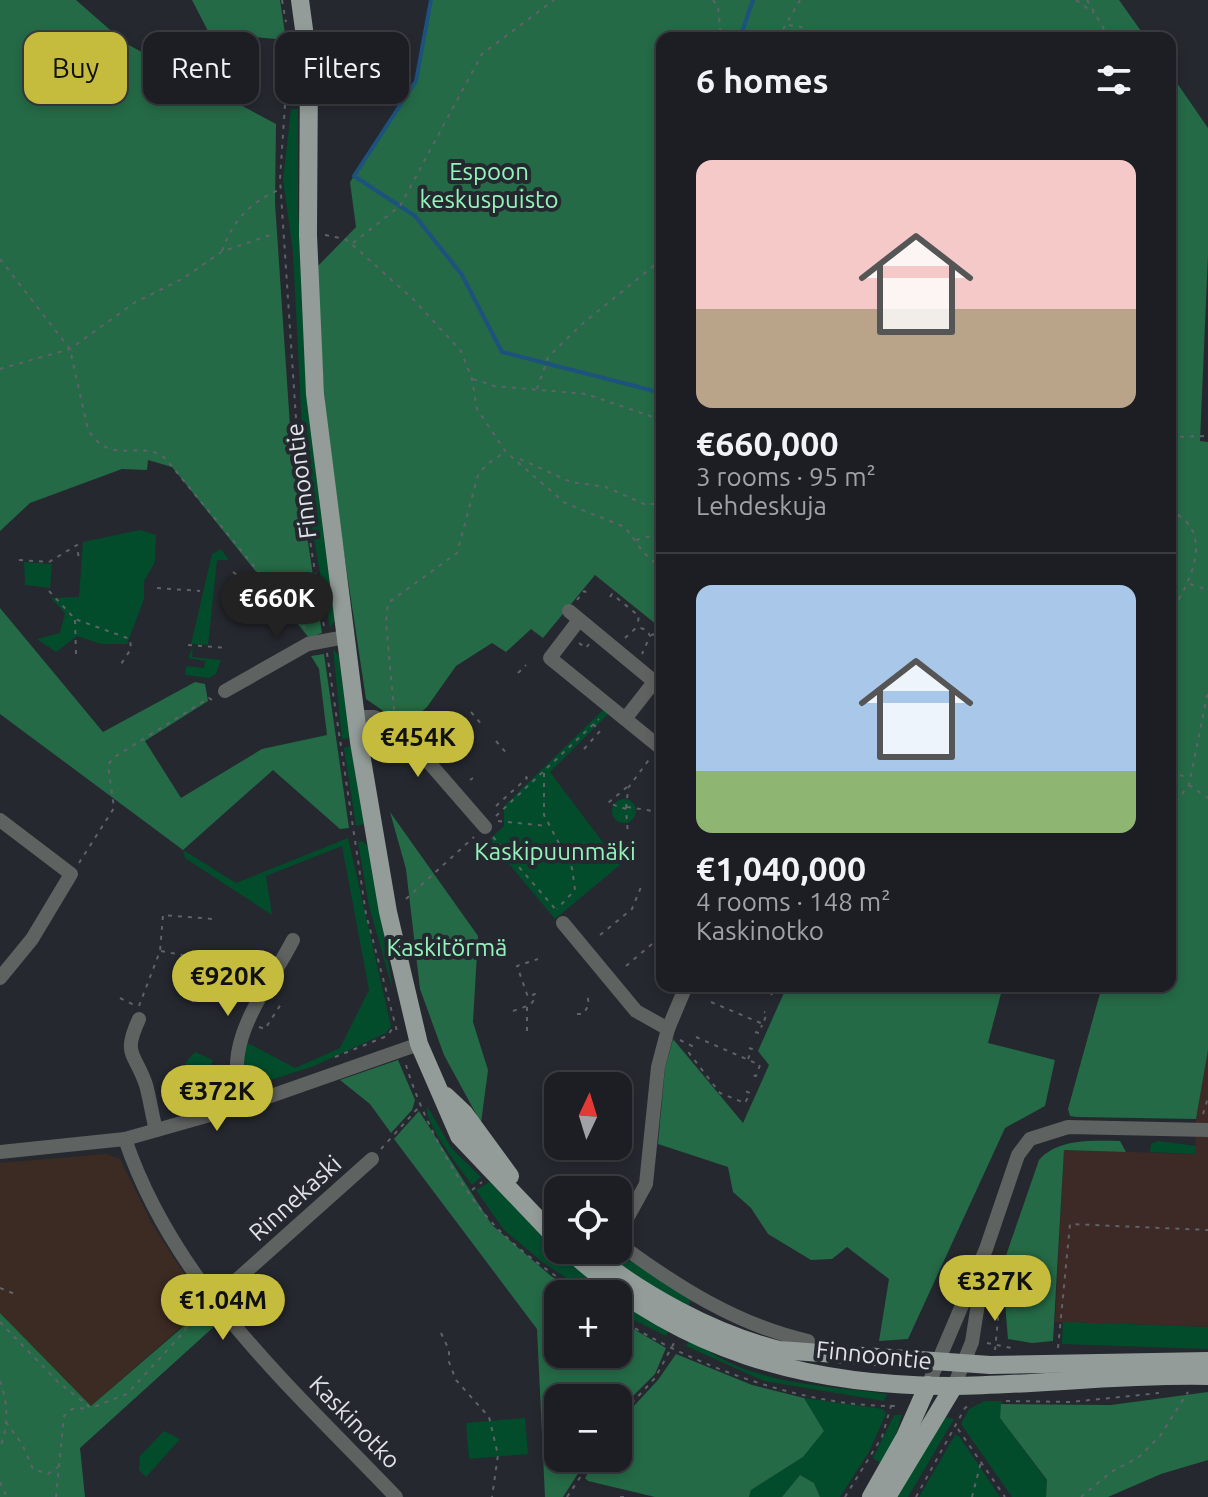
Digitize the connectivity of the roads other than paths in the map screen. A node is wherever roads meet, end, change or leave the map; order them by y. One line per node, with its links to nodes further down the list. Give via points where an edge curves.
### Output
1 (300, 0): 2 (main road, Finnoontie, via 309,66 308,235 315,394)
2 (345, 637): 5 (street, via 316,642); 6 (main road, Finnoontie)
3 (656, 683): 7 (street, via 574,615 550,658)
4 (656, 687): 7 (street)
5 (225, 691)
6 (356, 717): 10 (street, via 388,721); 17 (main road, Finnoontie, via 385,900)
7 (625, 719): 8 (street)
8 (656, 744)
9 (0, 820): 13 (street, via 71,874 32,939)
10 (489, 823)
11 (560, 916): 16 (street, via 636,1011)
12 (293, 940): 19 (street, via 240,1037 236,1078)
13 (0, 978)
14 (684, 992): 16 (street)
15 (139, 1013): 20 (street, via 128,1047 146,1086)
16 (667, 1032): 25 (street, via 658,1067 646,1184)
17 (419, 1044): 18 (main road, Finnoontie); 19 (street)
18 (439, 1088): 26 (main road, Finnoontie); 27 (main road, Finnoontie, via 459,1136)
19 (245, 1105): 20 (street)
20 (156, 1130): 22 (street)
21 (1208, 1130): 28 (street, via 1077,1126 1030,1139 1018,1155)
22 (125, 1139): 23 (street); 32 (street, Kaskinotko, via 160,1222)
23 (0, 1152)
24 (372, 1159): 32 (street, Rinnekaski)
25 (632, 1210)
26 (544, 1212)
27 (544, 1225)
28 (986, 1249): 35 (street); 36 (street, via 972,1340)
29 (632, 1253): 33 (street, via 697,1297 776,1334)
30 (603, 1264): 38 (main road, Finnoontie, via 671,1321 751,1360 849,1379)
31 (606, 1264): 35 (main road, Finnoontie, via 747,1342 779,1350)
32 (208, 1302): 40 (street, Kaskinotko)
33 (808, 1341)
34 (1208, 1361): 36 (main road, Finnoontie)
35 (938, 1363): 36 (main road, Finnoontie); 38 (street)
36 (963, 1364): 39 (street)
37 (1203, 1383): 39 (main road, Finnoontie)
38 (928, 1385): 39 (main road, Finnoontie); 41 (main road)
39 (954, 1386): 42 (main road)
40 (396, 1497)
41 (871, 1497)
42 (887, 1497)

